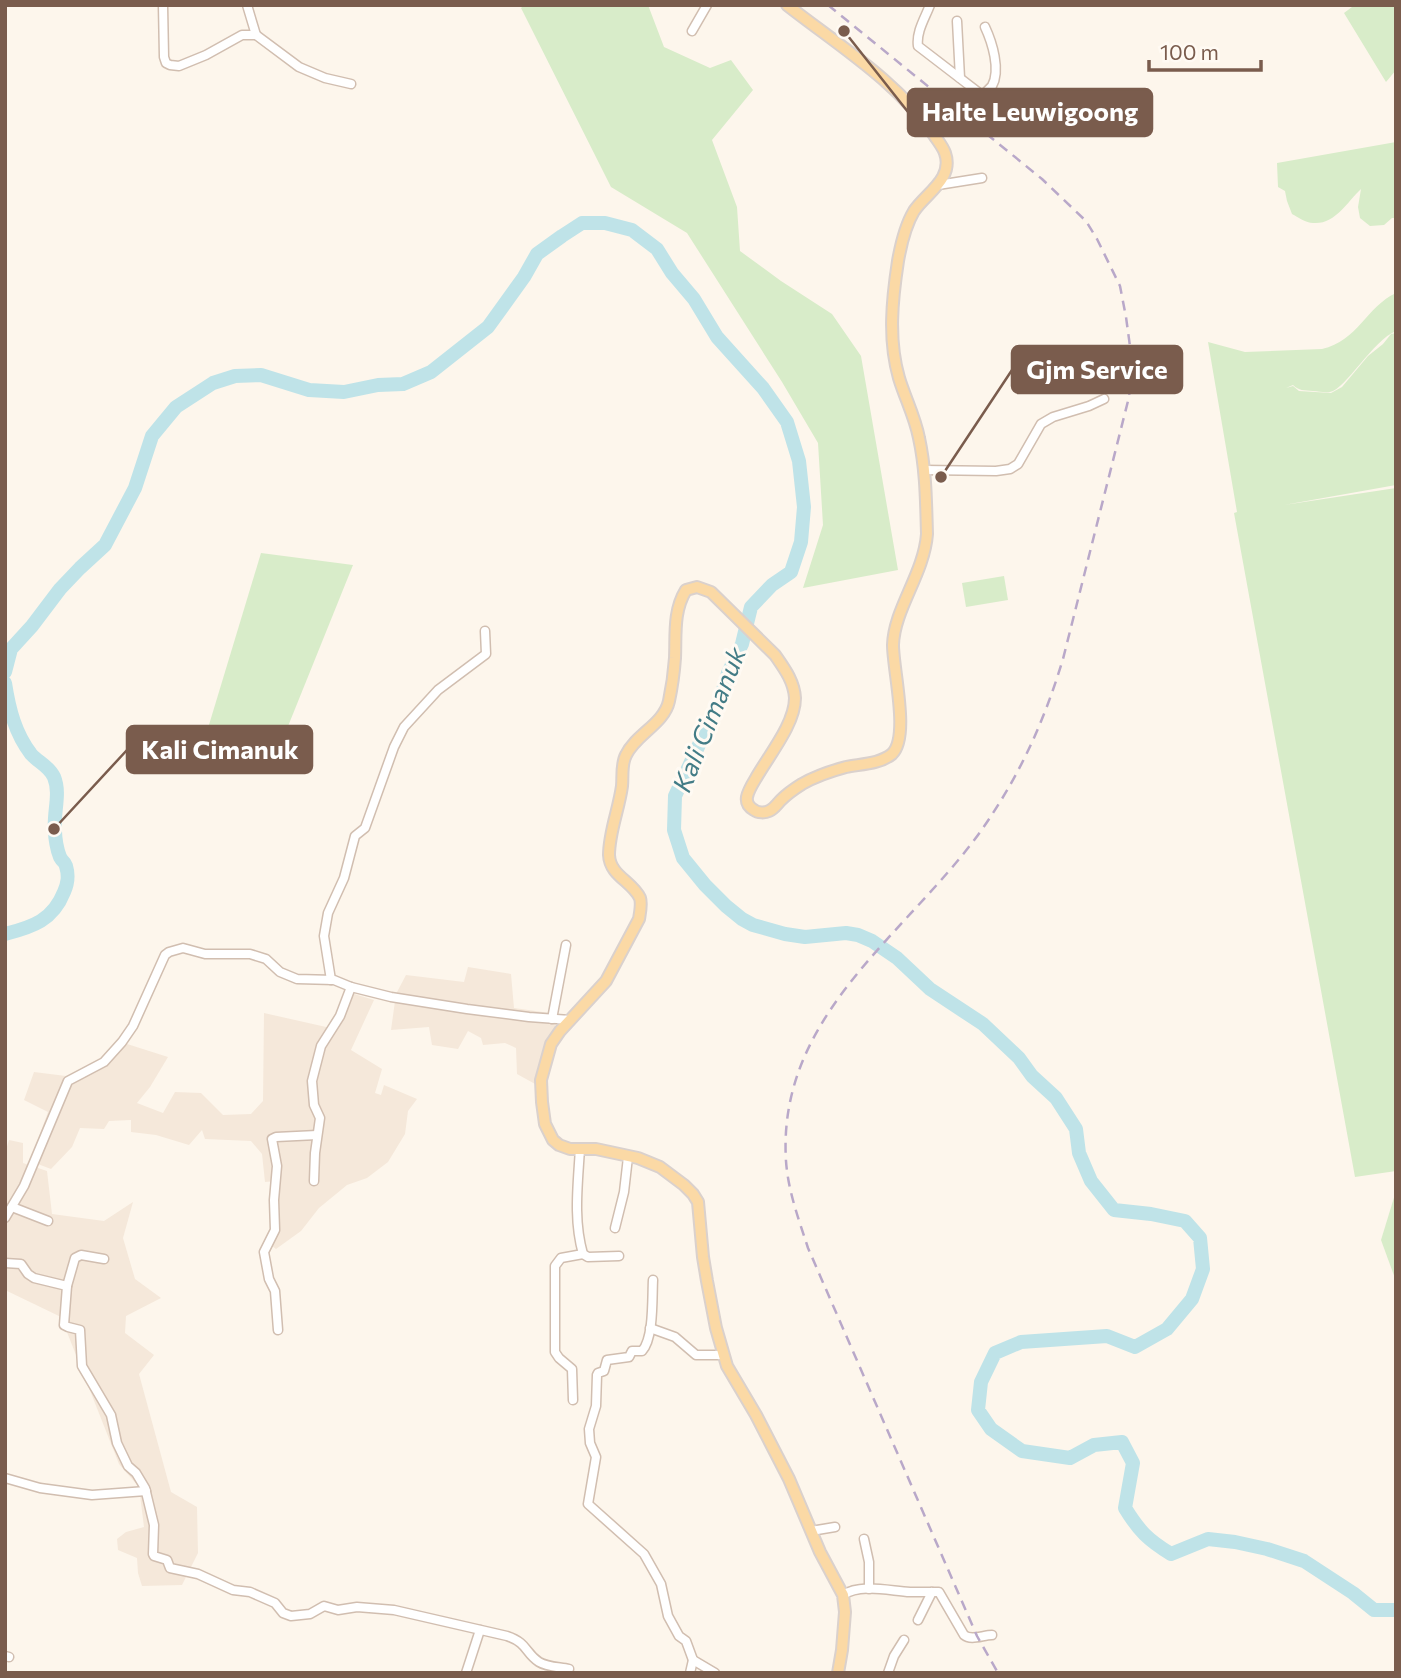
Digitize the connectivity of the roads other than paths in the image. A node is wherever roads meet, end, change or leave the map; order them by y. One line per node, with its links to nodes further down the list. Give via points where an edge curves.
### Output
1 (163, 5): 9 (street, via 164,57 170,65 206,55 242,35)
2 (247, 5): 9 (street)
3 (707, 5): 8 (street)
4 (787, 5): 15 (main road, via 917,111 946,155)
5 (930, 5): 10 (street, via 917,44)
6 (957, 21): 10 (street)
7 (985, 27): 12 (street, via 995,74)
8 (692, 31)
9 (256, 35): 11 (street, via 299,67)
10 (960, 78): 12 (street)
11 (351, 84)
12 (984, 94): 13 (street)
13 (1017, 122)
14 (982, 178): 15 (street)
15 (938, 186): 17 (main road, via 920,203 905,230 892,299 896,366)
16 (1104, 399): 17 (street, via 1041,424 1018,464 1010,469)
17 (924, 470): 25 (main road, via 925,548 894,637 900,738 892,753 877,761 812,779 772,810 762,813 749,806 751,786 791,717 792,683 775,655 710,592 696,587 686,590 675,624 668,705 626,755 611,836 610,863 640,898 639,919 606,981)
18 (485, 631): 20 (street, via 486,654)
19 (425, 691): 20 (street)
20 (424, 705): 22 (street, via 394,747 328,913 324,936)
21 (566, 946): 24 (street)
22 (331, 980): 23 (street); 30 (street, via 297,979 250,954 205,954 183,948 169,952 122,1042 104,1062 68,1082)
23 (351, 987): 24 (street, via 391,997); 26 (street, via 321,1046 313,1073 312,1097 320,1118)
24 (552, 1019): 25 (street)
25 (570, 1020): 27 (main road, via 551,1044 541,1080 542,1102 553,1140 570,1149)
26 (317, 1135): 29 (street); 41 (street, via 272,1139 277,1166 275,1230 264,1254 275,1291)
27 (580, 1148): 28 (main road); 34 (street, via 576,1209)
28 (628, 1157): 33 (street); 42 (main road, via 669,1172 698,1202 702,1256)
29 (314, 1181)
30 (12, 1207): 31 (street); 32 (street)
31 (5, 1218)
32 (48, 1221)
33 (615, 1228)
34 (583, 1254): 35 (street); 43 (street, via 561,1258 555,1271 555,1352 572,1369)
35 (619, 1256)
36 (104, 1259): 39 (street, via 75,1258)
37 (5, 1263): 39 (street, via 20,1264 34,1278)
38 (653, 1280): 40 (street)
39 (67, 1286): 45 (street, via 64,1325 81,1331 82,1366 111,1415 128,1466)
40 (650, 1328): 42 (street, via 675,1337 696,1355); 56 (street, via 642,1352 607,1360 604,1371 597,1374 596,1406 589,1429 596,1457 588,1504 644,1554 661,1584 668,1616 686,1641)
41 (278, 1330)
42 (724, 1355): 47 (main road)
43 (573, 1400)
44 (5, 1478): 45 (street, via 92,1495)
45 (146, 1491): 53 (street, via 154,1525 153,1554 167,1559 170,1568 250,1592 291,1616 313,1613 324,1606 338,1610 357,1607 394,1610)
46 (835, 1527): 47 (street)
47 (811, 1531): 51 (main road)
48 (864, 1539): 49 (street)
49 (869, 1589): 50 (street); 51 (street)
50 (932, 1592): 52 (street); 54 (street, via 939,1592 967,1639)
51 (843, 1595): 61 (main road, via 844,1636)
52 (918, 1620)
53 (480, 1630): 57 (street, via 517,1639 540,1663); 58 (street)
54 (992, 1634)
55 (904, 1640): 62 (street)
56 (692, 1660): 59 (street); 60 (street)
57 (569, 1669)
58 (466, 1673)
59 (690, 1673)
60 (715, 1673)
61 (838, 1673)
62 (888, 1673)

